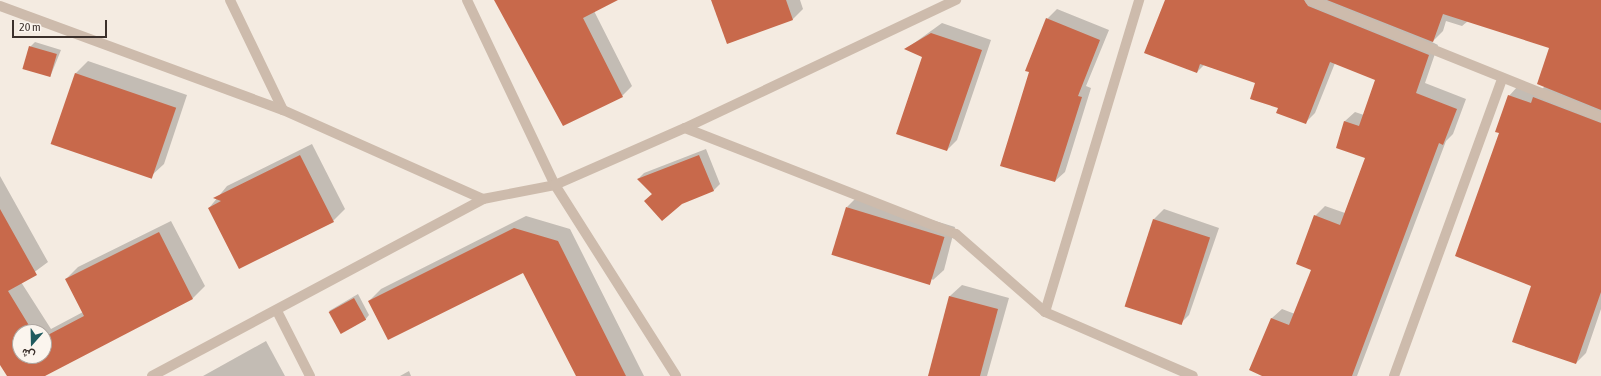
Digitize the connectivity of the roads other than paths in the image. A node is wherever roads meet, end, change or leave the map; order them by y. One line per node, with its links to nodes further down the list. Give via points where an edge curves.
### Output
1 (230, 0): 9 (street)
2 (468, 0): 12 (street)
3 (956, 0): 6 (street)
4 (1139, 0): 15 (street)
5 (1310, 0): 8 (street)
6 (945, 2): 11 (street)
7 (0, 6): 9 (street)
8 (1502, 79): 10 (street); 20 (street)
9 (283, 110): 13 (street)
10 (1601, 117)
11 (685, 128): 12 (street); 15 (street, via 956,234)
12 (555, 185): 13 (street); 18 (street)
13 (483, 199): 14 (street)
14 (277, 311): 16 (street); 17 (street)
15 (1045, 312): 19 (street)
16 (152, 376)
17 (310, 376)
18 (676, 376)
19 (1193, 376)
20 (1394, 376)

